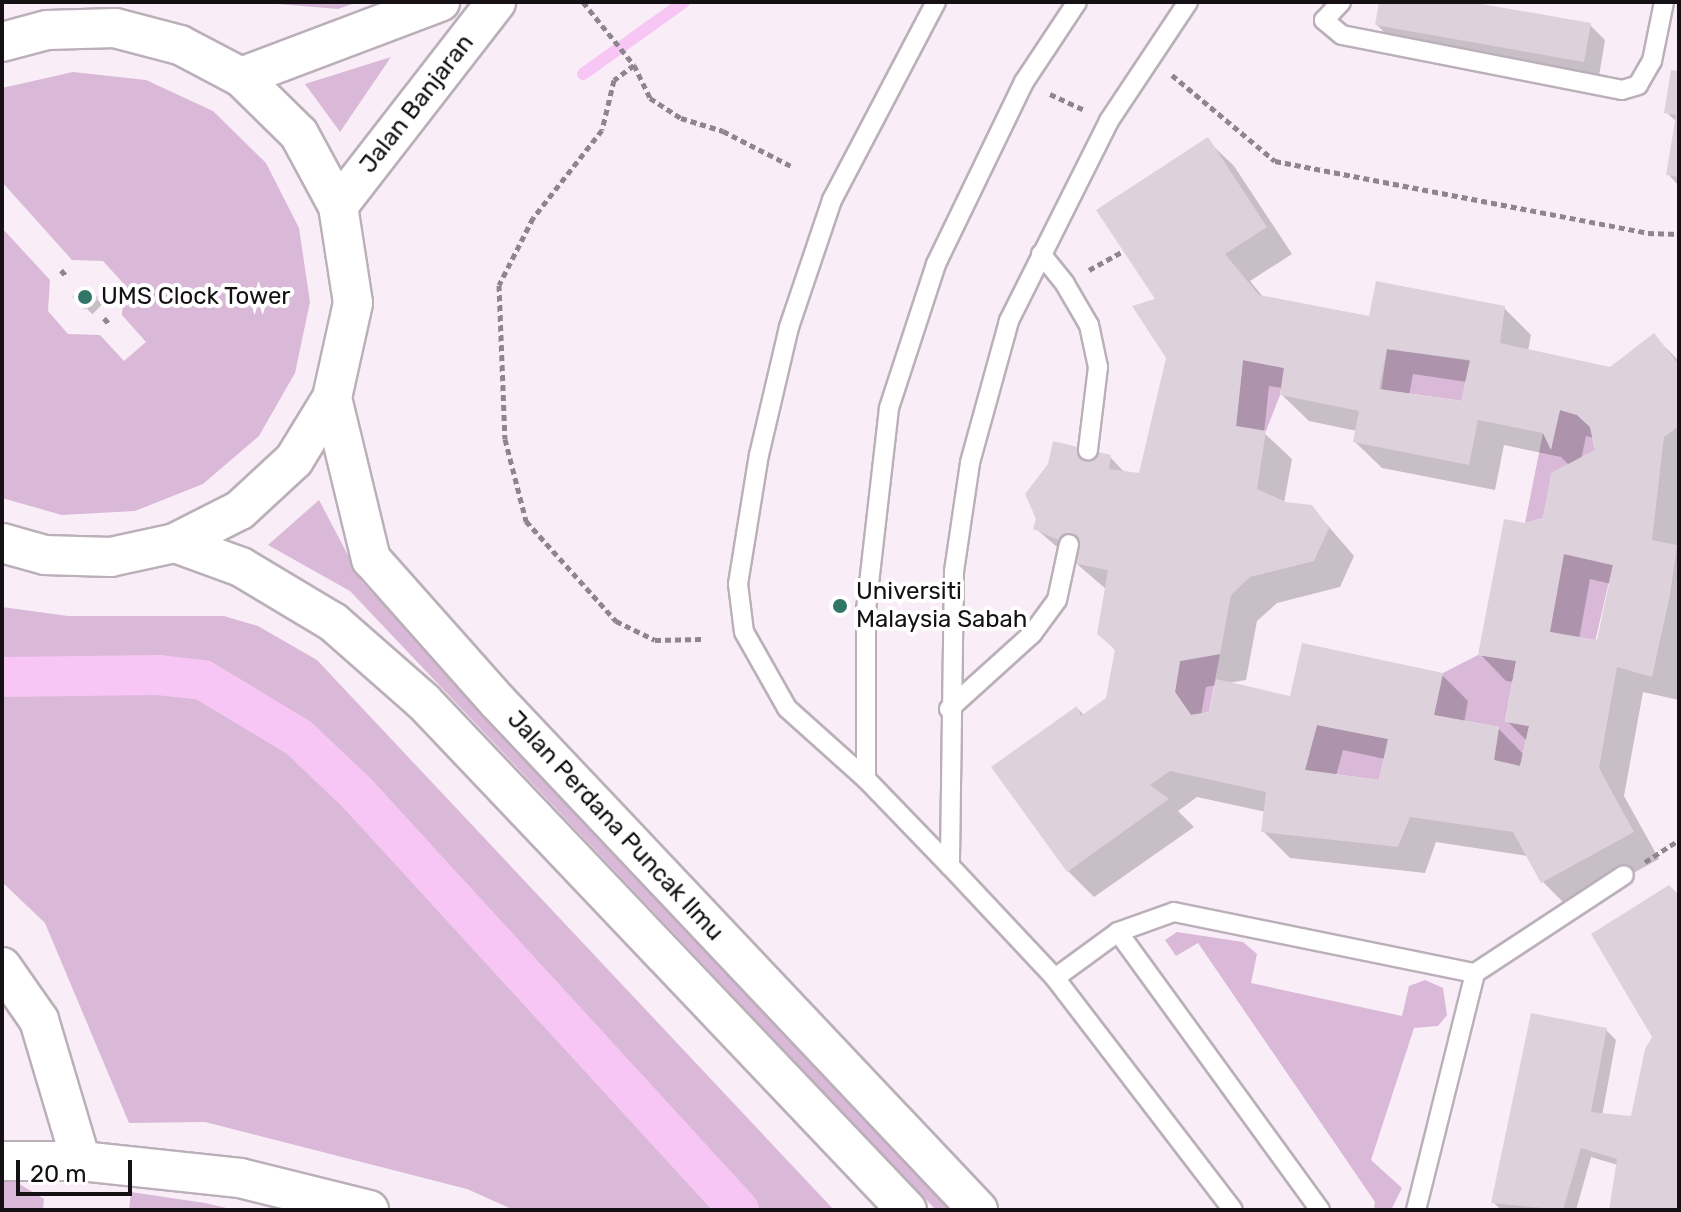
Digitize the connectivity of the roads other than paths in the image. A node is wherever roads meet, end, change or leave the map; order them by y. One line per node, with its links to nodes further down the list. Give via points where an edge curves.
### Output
1 (440, 2): 9 (street, Jalan Banjaran)
2 (496, 2): 10 (street, Jalan Banjaran)
3 (936, 2): 18 (lane, via 828,214 789,327 759,455 738,584 744,632 787,708)
4 (1077, 2): 18 (lane, via 1024,82 936,264 889,408 866,610)
5 (1188, 2): 11 (lane, via 1149,56)
6 (1341, 2): 7 (lane, via 1324,20 1342,35 1622,90 1638,85 1652,61)
7 (1664, 2)
8 (2, 42): 9 (street, via 47,30 115,28 180,45)
9 (241, 77): 10 (street, via 299,134)
10 (338, 206): 12 (street, via 353,303)
11 (1041, 254): 13 (lane, via 1089,325 1098,367); 17 (lane, via 1009,321 970,463 954,572)
12 (332, 398): 15 (street, via 294,460 273,480 240,510); 29 (street, Jalan Perdana Puncak Ilmu, via 371,559 498,702)
13 (1088, 450)
14 (2, 543): 15 (street, via 45,555 111,557)
15 (175, 543): 28 (street, via 241,567 333,622 424,702)
16 (1069, 544): 17 (lane, via 1057,600 1032,634)
17 (949, 709): 19 (lane)
18 (866, 779): 19 (lane)
19 (950, 866): 24 (lane)
20 (1624, 875): 23 (lane)
21 (1118, 932): 23 (lane, via 1174,912); 24 (lane); 31 (lane)
22 (2, 967): 26 (street, via 39,1020)
23 (1475, 973): 32 (lane)
24 (1055, 978): 30 (lane)
25 (2, 1161): 26 (street)
26 (81, 1161): 27 (street, via 240,1178)
27 (369, 1210)
28 (907, 1210)
29 (978, 1210)
30 (1233, 1210)
31 (1320, 1210)
32 (1416, 1210)

